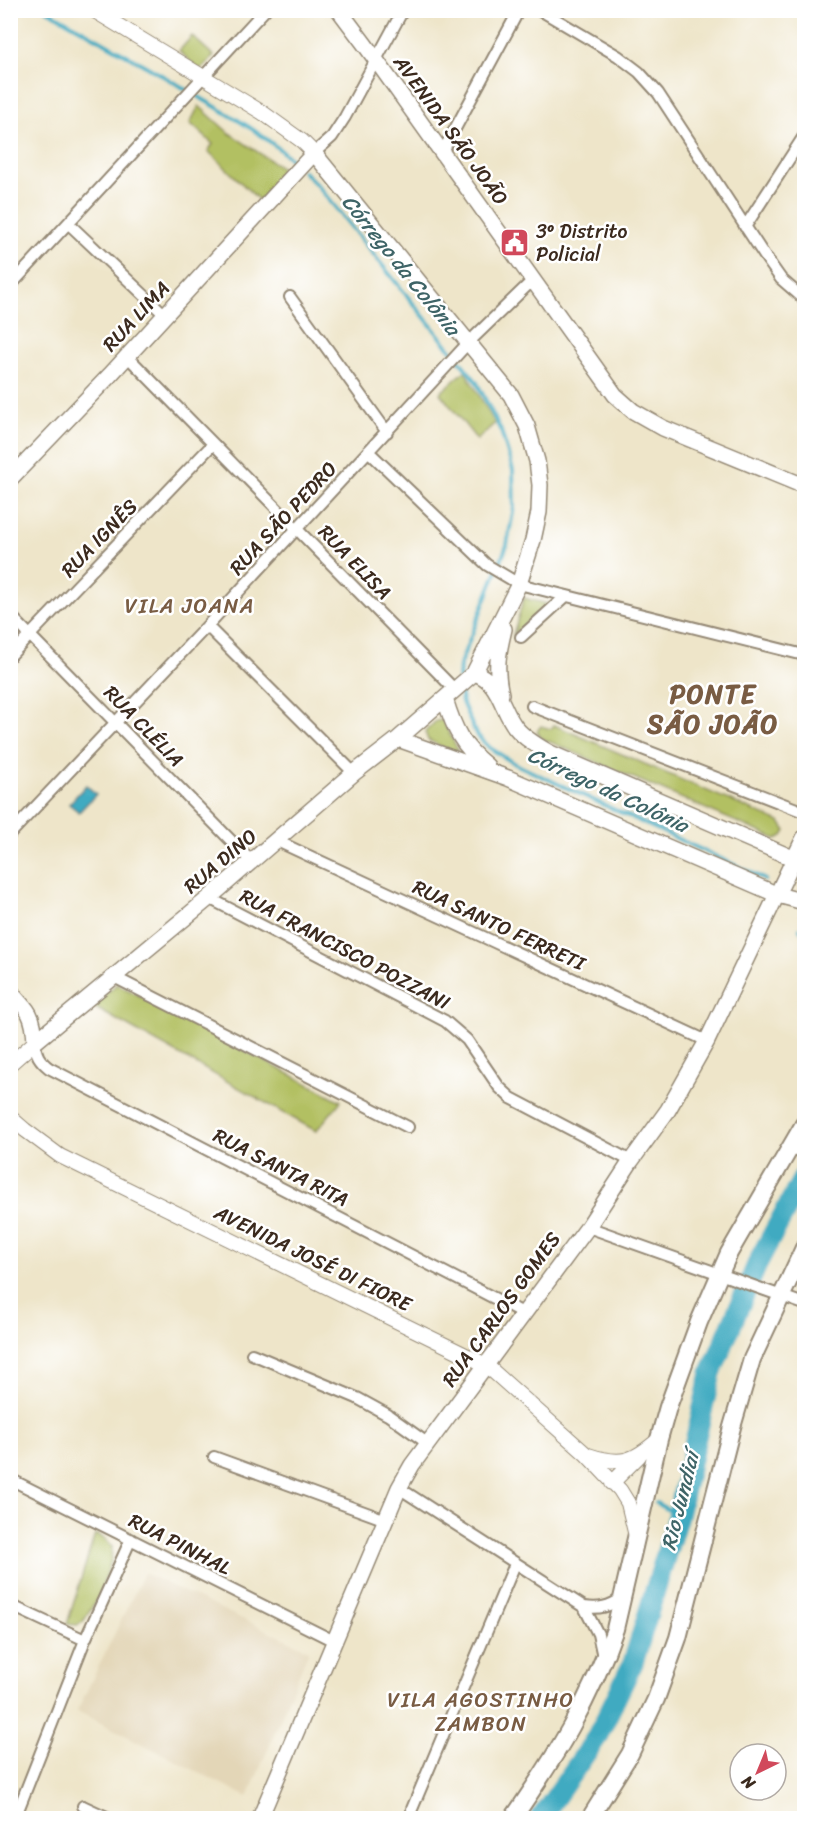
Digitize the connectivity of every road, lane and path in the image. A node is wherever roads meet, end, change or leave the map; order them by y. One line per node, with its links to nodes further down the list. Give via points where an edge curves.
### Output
1 (93, 10): 10 (street)
2 (192, 10): 3 (street)
3 (199, 10)
4 (265, 10): 10 (street)
5 (339, 10): 9 (main road, AVENIDA SÃO JOÃO)
6 (404, 10): 9 (street)
7 (519, 10): 12 (street)
8 (540, 10): 15 (street, via 639,72 658,93)
9 (375, 60): 12 (main road, AVENIDA SÃO JOÃO); 13 (street, via 332,137)
10 (200, 81): 13 (street, via 263,113 302,141); 14 (street)
11 (804, 136): 15 (street)
12 (442, 153): 16 (main road, AVENIDA SÃO JOÃO)
13 (311, 156): 20 (main road, RUA LIMA); 21 (main road)
14 (69, 224): 17 (street); 20 (street)
15 (745, 227): 19 (street, via 781,279)
16 (534, 280): 21 (street, RUA SÃO PEDRO); 27 (main road, AVENIDA SÃO JOÃO, via 615,395 633,411 663,428)
17 (10, 286)
18 (290, 297): 23 (street)
19 (804, 299)
20 (165, 315): 22 (main road, RUA LIMA)
21 (465, 347): 23 (street, RUA SÃO PEDRO); 29 (main road, via 511,395 527,426 537,461 539,512 533,540)
22 (127, 356): 24 (street, RUA ELISA); 26 (main road, RUA LIMA)
23 (387, 432): 25 (street, RUA SÃO PEDRO)
24 (213, 444): 28 (street, RUA ELISA); 34 (street, RUA IGNÊS)
25 (368, 452): 28 (street, RUA SÃO PEDRO); 29 (street, via 487,565)
26 (10, 479)
27 (804, 486)
28 (297, 529): 33 (street, RUA SÃO PEDRO); 38 (street, RUA ELISA)
29 (513, 581): 30 (street); 31 (main road)
30 (566, 596): 35 (street); 36 (street)
31 (509, 608): 38 (main road); 40 (main road, via 497,660)
32 (10, 615): 34 (street, RUA CLÉLIA)
33 (207, 626): 41 (street, RUA SÃO PEDRO); 43 (street)
34 (30, 636): 37 (street, RUA IGNÊS); 41 (street, RUA CLÉLIA)
35 (521, 637)
36 (804, 655)
37 (10, 656)
38 (460, 686): 40 (main road, via 488,680); 42 (main road, RUA DINO); 44 (main road, via 451,720 461,740 472,754)
39 (532, 706): 45 (street)
40 (507, 714): 49 (main road, via 529,740 550,753)
41 (115, 722): 46 (street, RUA SÃO PEDRO); 50 (street, RUA CLÉLIA)
42 (398, 739): 43 (main road, RUA DINO); 44 (main road)
43 (354, 773): 48 (main road, RUA DINO)
44 (508, 778): 51 (main road)
45 (804, 812)
46 (10, 834)
47 (804, 838): 49 (main road, RUA CARLOS GOMES)
48 (277, 841): 50 (main road, RUA DINO); 56 (street, RUA SANTO FERRETI)
49 (800, 860): 51 (main road, RUA CARLOS GOMES)
50 (252, 862): 52 (main road, RUA DINO)
51 (778, 896): 53 (main road); 56 (main road, RUA CARLOS GOMES)
52 (209, 898): 54 (main road, RUA DINO); 62 (street, RUA FRANCISCO POZZANI, via 445,1020 467,1040 511,1098)
53 (804, 902)
54 (114, 977): 57 (main road, RUA DINO); 61 (street)
55 (10, 991): 57 (main road, via 32,1017)
56 (707, 1041): 62 (main road, RUA CARLOS GOMES, via 668,1110)
57 (35, 1042): 58 (street, RUA DINO); 68 (street, RUA SANTA RITA, via 38,1057 49,1068)
58 (10, 1064)
59 (10, 1117): 70 (street, AVENIDA JOSÉ DI FIORE, via 60,1156)
60 (804, 1124): 65 (main road, via 729,1253)
61 (408, 1127)
62 (631, 1161): 63 (main road, RUA CARLOS GOMES)
63 (588, 1227): 65 (street); 68 (main road, RUA CARLOS GOMES)
64 (804, 1248): 66 (main road)
65 (726, 1275): 66 (street); 71 (main road, via 699,1322)
66 (777, 1293): 67 (street); 95 (main road, via 729,1438 678,1638 630,1754)
67 (804, 1304)
68 (523, 1313): 70 (main road, RUA CARLOS GOMES)
69 (252, 1354): 72 (street, via 357,1398)
70 (486, 1365): 72 (main road, RUA CARLOS GOMES); 73 (street, AVENIDA JOSÉ DI FIORE)
71 (659, 1439): 74 (street); 80 (main road)
72 (427, 1443): 78 (main road, RUA CARLOS GOMES)
73 (586, 1454): 74 (street, via 605,1461); 77 (street, AVENIDA JOSÉ DI FIORE)
74 (641, 1455): 77 (street)
75 (214, 1457): 79 (street)
76 (10, 1479): 81 (street, RUA PINHAL)
77 (612, 1483): 80 (street, AVENIDA JOSÉ DI FIORE, via 628,1503)
78 (399, 1488): 79 (main road, RUA CARLOS GOMES); 82 (street)
79 (386, 1520): 87 (main road, RUA CARLOS GOMES)
80 (636, 1538): 83 (main road)
81 (131, 1539): 86 (street); 87 (street, RUA PINHAL)
82 (515, 1564): 85 (street); 90 (street)
83 (623, 1598): 85 (street, via 598,1609); 88 (main road)
84 (10, 1605): 86 (street)
85 (584, 1607): 88 (street, via 598,1634)
86 (85, 1640): 91 (street)
87 (334, 1641): 93 (main road, RUA CARLOS GOMES)
88 (604, 1662): 94 (main road, via 580,1714)
89 (83, 1806): 92 (street)
90 (412, 1809)
91 (15, 1818)
92 (109, 1818)
93 (262, 1818)
94 (513, 1818)
95 (590, 1818)

